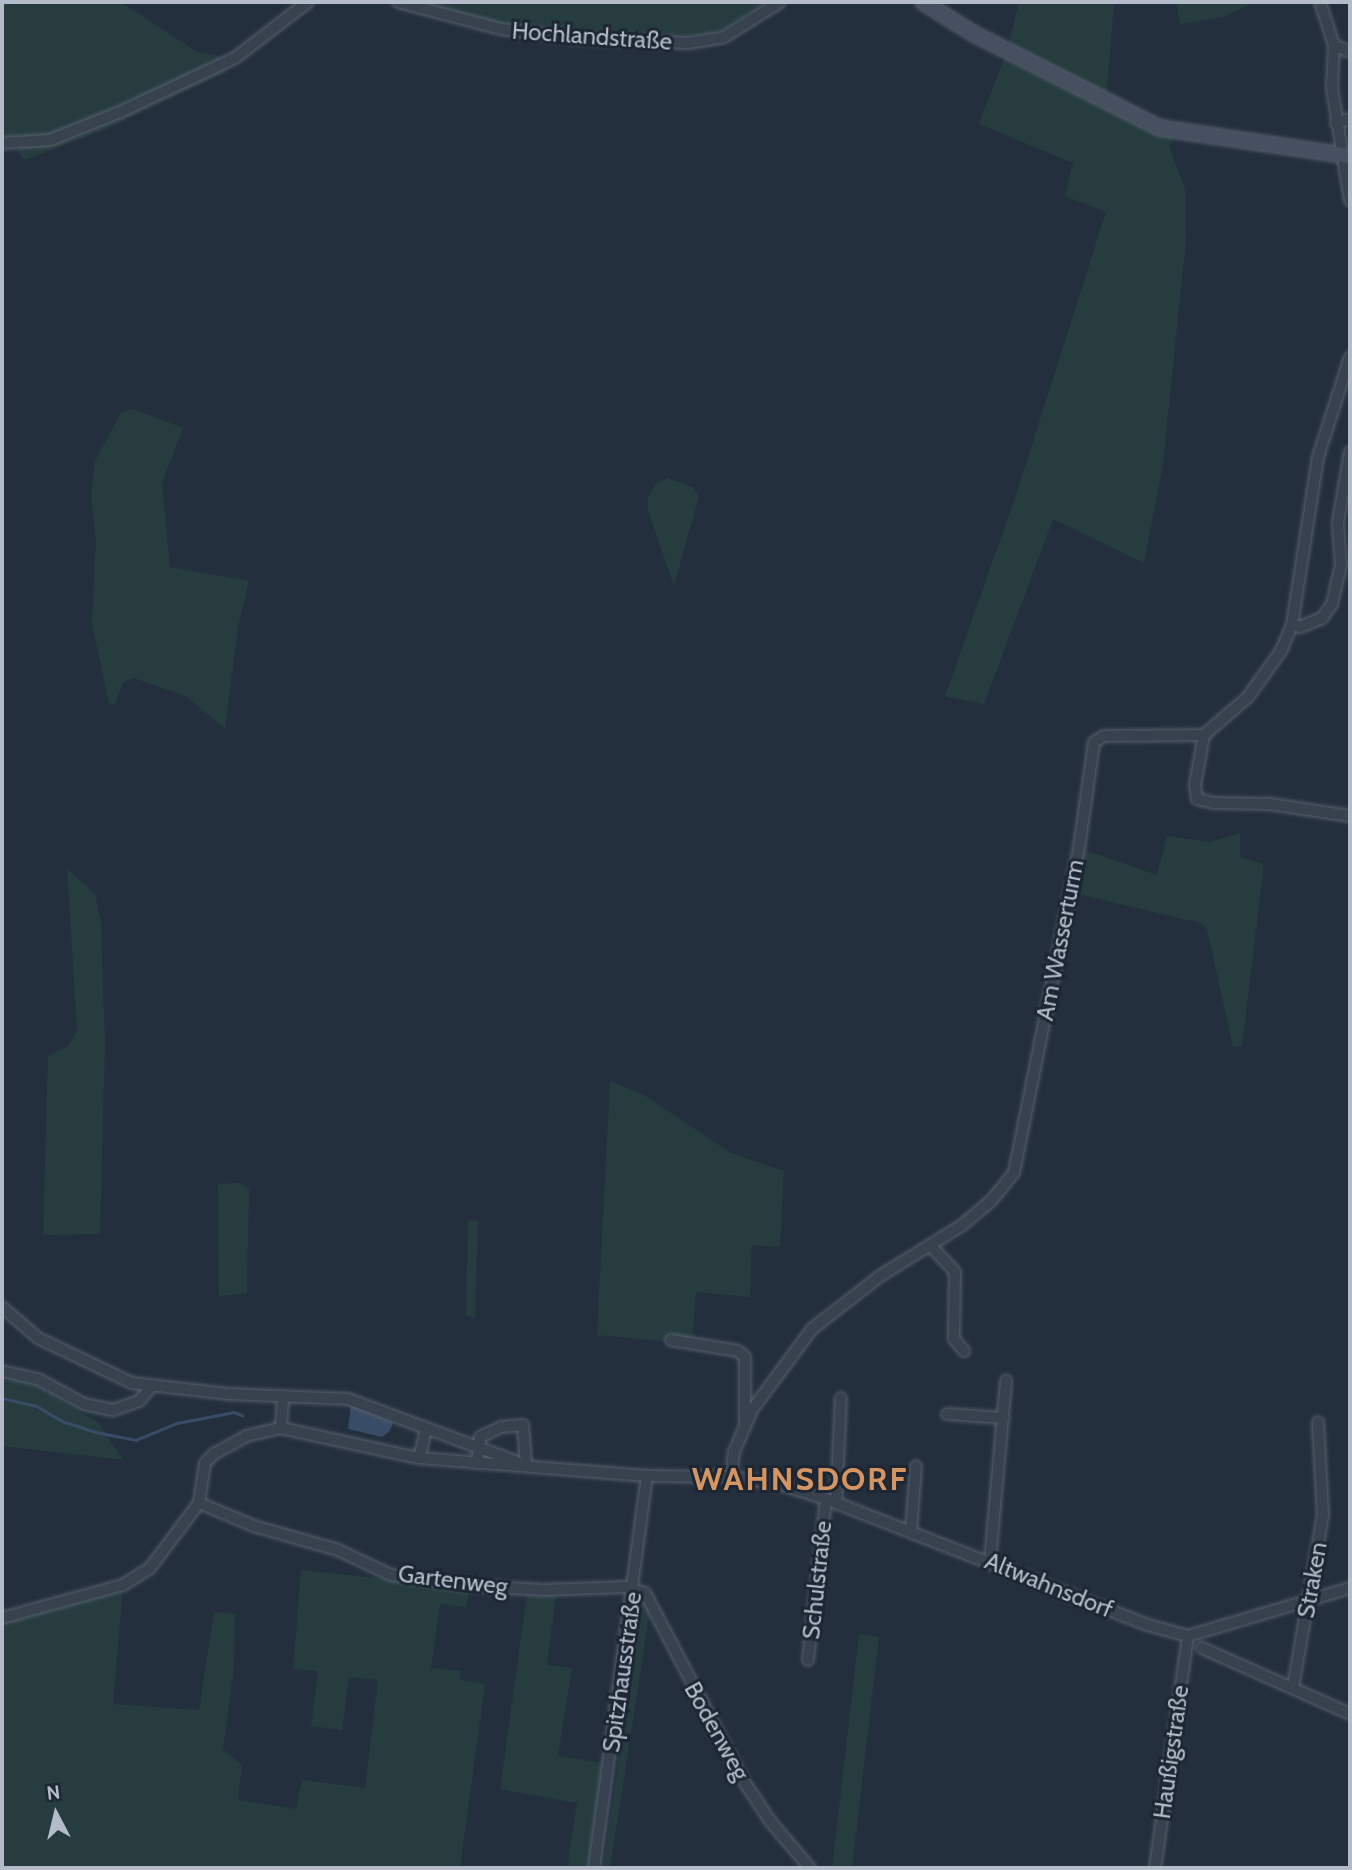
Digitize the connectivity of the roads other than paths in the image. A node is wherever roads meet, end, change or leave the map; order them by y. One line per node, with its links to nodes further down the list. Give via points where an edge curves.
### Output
1 (308, 2): 10 (street, via 254,46 174,87 75,132 23,144)
2 (398, 2): 3 (street, Hochlandstraße, via 501,29 572,38 688,43 724,37)
3 (780, 2)
4 (923, 2): 11 (street, via 974,34 1160,128)
5 (1320, 2): 6 (street)
6 (1334, 45): 7 (street); 9 (street)
7 (1350, 52)
8 (1350, 120): 9 (street)
9 (1336, 123): 11 (street)
10 (2, 143)
11 (1345, 155): 12 (street)
12 (1350, 201)
13 (1350, 357): 15 (street, via 1318,457)
14 (1350, 452): 15 (street, via 1338,522 1341,566 1332,604 1322,618 1300,627)
15 (1292, 625): 16 (street, via 1281,651 1248,697)
16 (1204, 735): 17 (street, via 1195,785 1197,799); 18 (street, Am Wasserturm, via 1104,736 1094,742 1079,848 1014,1173 991,1201)
17 (1350, 816)
18 (930, 1245): 21 (street, via 955,1272 950,1342); 30 (street, Am Wasserturm, via 833,1309 812,1329)
19 (2, 1307): 24 (street, Altwahnsdorf, via 38,1338 122,1379)
20 (671, 1340): 30 (street, via 738,1351 745,1357)
21 (964, 1351)
22 (2, 1371): 24 (street, via 38,1379 84,1404 113,1410 139,1401)
23 (1006, 1381): 28 (street)
24 (153, 1385): 25 (street, Altwahnsdorf)
25 (283, 1396): 31 (street); 32 (street, Altwahnsdorf, via 348,1399)
26 (841, 1398): 40 (street)
27 (947, 1414): 28 (street)
28 (1004, 1418): 43 (street)
29 (1318, 1422): 46 (street, Straken, via 1323,1515)
30 (745, 1423): 39 (street)
31 (281, 1428): 34 (street, Altwahnsdorf); 41 (street, via 246,1436 214,1454 205,1463)
32 (426, 1430): 33 (street, Altwahnsdorf); 34 (street)
33 (479, 1448): 35 (street); 36 (street, Altwahnsdorf); 36 (street, via 485,1434 523,1425)
34 (419, 1458): 35 (street, Altwahnsdorf)
35 (477, 1463): 36 (street, Altwahnsdorf)
36 (526, 1465): 38 (street, Altwahnsdorf)
37 (916, 1466): 42 (street)
38 (647, 1476): 39 (street, Altwahnsdorf); 45 (street, Spitzhausstraße)
39 (731, 1477): 40 (street, Altwahnsdorf, via 782,1485)
40 (831, 1501): 42 (street, Altwahnsdorf); 50 (street, Schulstraße)
41 (199, 1503): 45 (street, Gartenweg, via 254,1527 338,1550 391,1575 544,1590); 47 (street, via 150,1568 123,1585)
42 (911, 1531): 43 (street, Altwahnsdorf)
43 (990, 1561): 48 (street, Altwahnsdorf, via 1148,1625)
44 (1350, 1588): 46 (street)
45 (635, 1589): 53 (street, Spitzhausstraße); 54 (street, Bodenweg, via 645,1593 743,1780)
46 (1308, 1597): 48 (street); 51 (street, Straken)
47 (2, 1618)
48 (1188, 1636): 55 (street, Haußigstraße)
49 (1202, 1648): 51 (street)
50 (808, 1660)
51 (1293, 1687): 52 (street)
52 (1350, 1714)
53 (594, 1868)
54 (810, 1868)
55 (1155, 1868)

